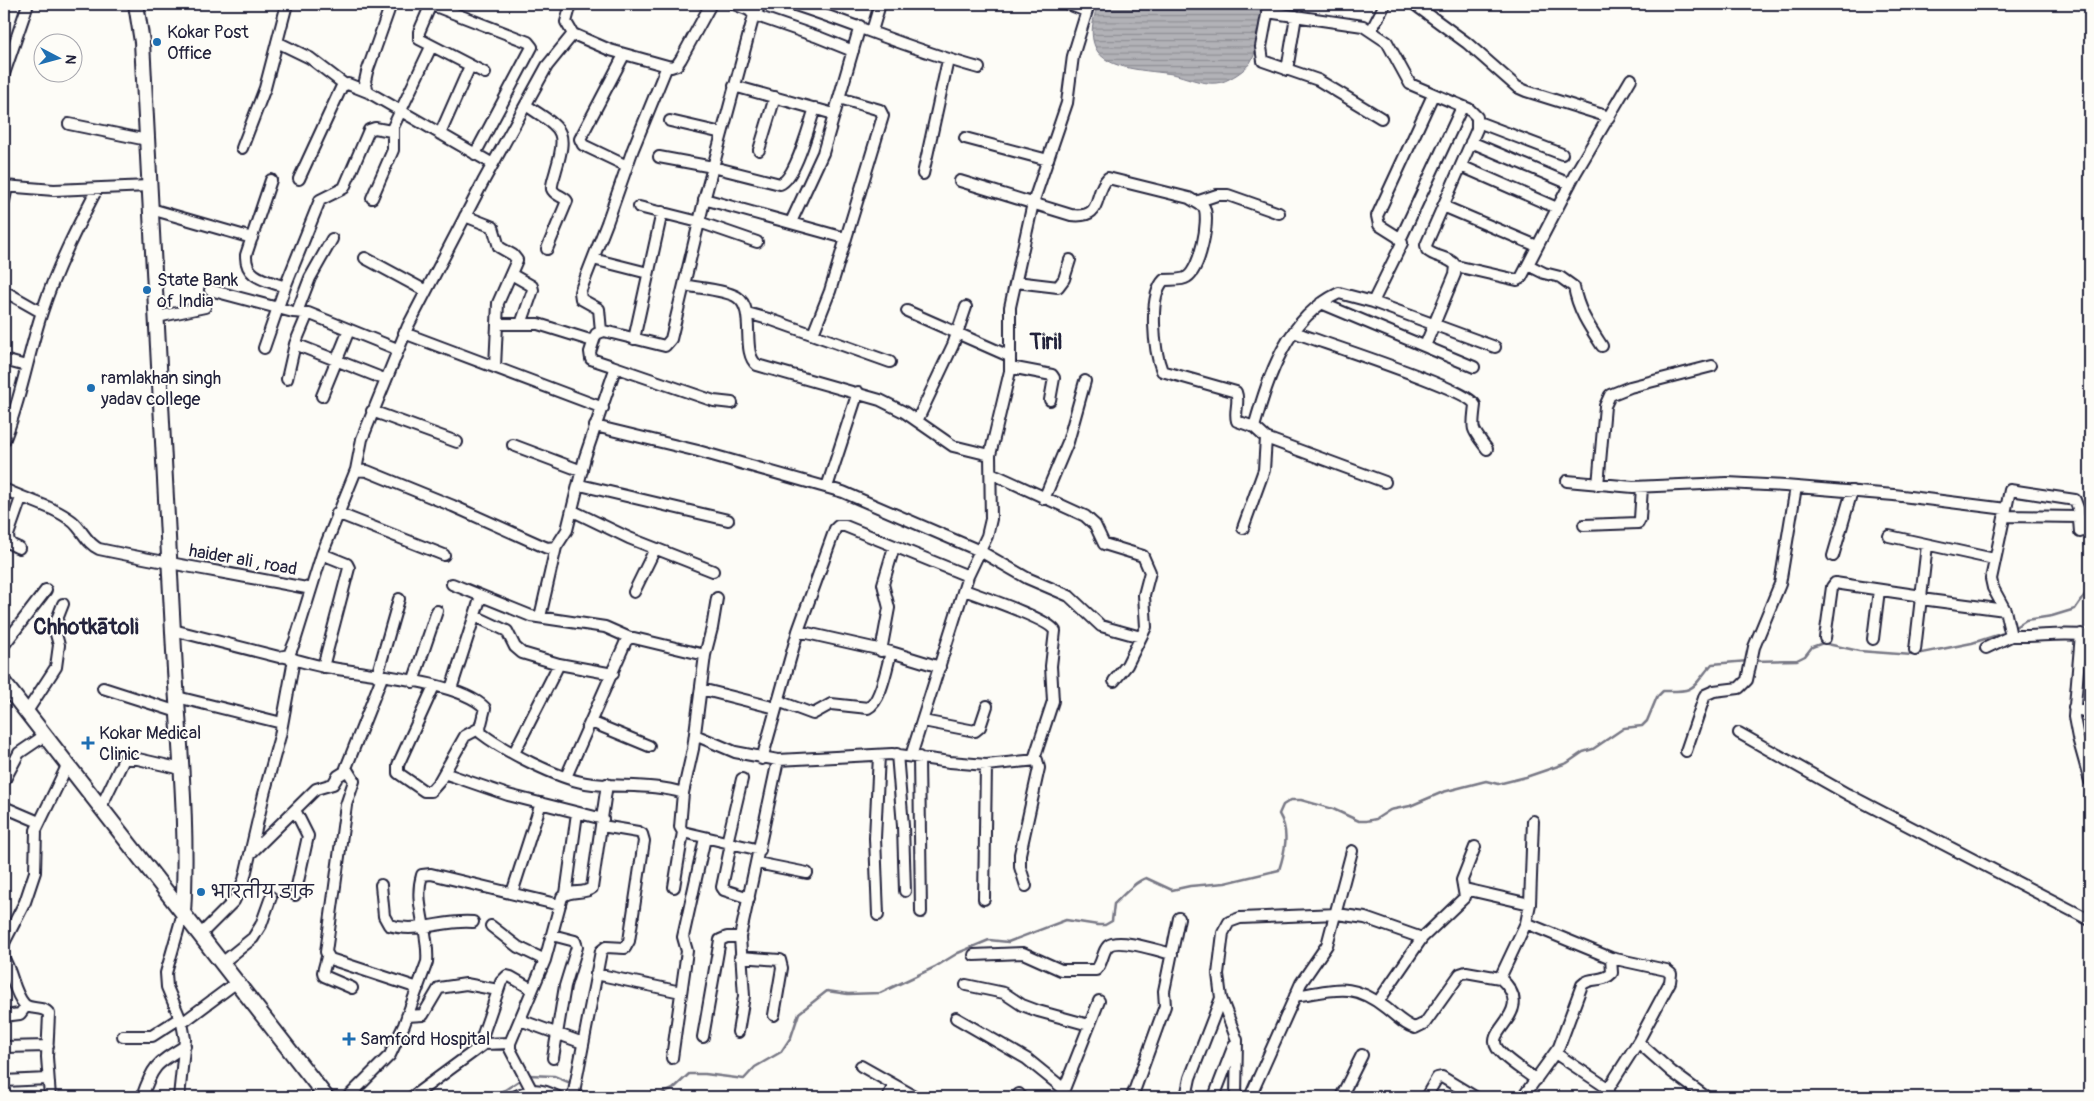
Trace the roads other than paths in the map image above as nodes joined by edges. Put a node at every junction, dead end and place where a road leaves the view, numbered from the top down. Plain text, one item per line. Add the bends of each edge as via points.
1 (28, 4) edge
2 (136, 4) edge
3 (287, 4) edge
4 (391, 4) edge
5 (431, 4) edge
6 (571, 4) edge
7 (711, 4) edge
8 (734, 4) edge
9 (761, 4) edge
10 (792, 4) edge
11 (880, 4) edge
12 (1068, 4) edge
13 (1385, 4) edge
14 (1414, 4) edge
15 (1087, 7) edge
16 (449, 8) edge
17 (1268, 8) edge
18 (754, 15) junction
19 (1296, 16) junction
20 (860, 26) junction
21 (872, 31) junction
22 (1371, 31) junction
23 (573, 34) junction
24 (278, 42) junction
25 (431, 46) junction
26 (853, 51) junction
27 (624, 55) junction
28 (948, 60) junction
29 (470, 66) junction
30 (667, 66) junction
31 (979, 68) dead end
32 (1287, 70) junction
33 (485, 73) dead end
34 (4, 74) edge
35 (1631, 80) dead end
36 (344, 84) junction
37 (734, 86) junction
38 (368, 92) junction
39 (1433, 95) junction
40 (775, 97) junction
41 (839, 98) junction
42 (526, 105) junction
43 (1462, 107) junction
44 (815, 108) junction
45 (399, 111) junction
46 (834, 114) junction
47 (1609, 117) junction
48 (1381, 118) dead end
49 (670, 121) dead end
50 (1478, 122) junction
51 (69, 124) dead end
52 (391, 132) junction
53 (722, 133) junction
54 (440, 134) junction
55 (965, 138) dead end
56 (147, 140) junction
57 (1471, 142) junction
58 (242, 148) dead end
59 (759, 150) dead end
60 (475, 154) junction
61 (1562, 154) dead end
62 (658, 158) dead end
63 (1048, 160) junction
64 (493, 164) junction
65 (627, 166) junction
66 (1461, 166) junction
67 (713, 167) junction
68 (923, 174) dead end
69 (300, 179) dead end
70 (271, 180) dead end
71 (960, 181) dead end
72 (1570, 184) junction
73 (149, 186) junction
74 (6, 187) edge
75 (97, 189) junction
76 (372, 198) dead end
77 (704, 199) junction
78 (4, 201) edge
79 (1196, 202) junction
80 (1033, 203) junction
81 (1443, 206) junction
82 (639, 207) dead end
83 (1557, 208) junction
84 (151, 209) junction
85 (662, 212) junction
86 (1279, 213) dead end
87 (465, 216) junction
88 (699, 222) junction
89 (792, 222) junction
90 (252, 238) junction
91 (844, 238) junction
92 (332, 239) dead end
93 (1400, 240) junction
94 (756, 242) dead end
95 (1538, 246) junction
96 (547, 249) dead end
97 (365, 258) dead end
98 (593, 259) junction
99 (1070, 260) dead end
100 (1528, 265) junction
101 (1456, 266) junction
102 (648, 273) junction
103 (511, 274) junction
104 (1016, 282) junction
105 (684, 285) junction
106 (285, 287) junction
107 (4, 290) edge
108 (210, 290) dead end
109 (426, 291) junction
110 (1373, 302) junction
111 (1321, 304) junction
112 (966, 307) dead end
113 (205, 308) dead end
114 (277, 308) junction
115 (907, 311) dead end
116 (42, 312) junction
117 (303, 313) junction
118 (746, 313) junction
119 (157, 317) junction
120 (497, 324) junction
121 (522, 324) junction
122 (1435, 324) junction
123 (349, 330) junction
124 (601, 331) junction
125 (958, 332) junction
126 (1294, 332) junction
127 (404, 333) junction
128 (812, 334) junction
129 (634, 339) junction
130 (593, 341) junction
131 (295, 344) junction
132 (1425, 346) junction
133 (1602, 346) dead end
134 (1495, 347) dead end
135 (264, 348) dead end
136 (398, 349) junction
137 (1009, 356) junction
138 (4, 360) edge
139 (336, 360) junction
140 (890, 362) dead end
141 (26, 366) junction
142 (612, 366) junction
143 (1474, 366) dead end
144 (1712, 366) dead end
145 (495, 367) junction
146 (1010, 367) junction
147 (287, 379) dead end
148 (384, 379) junction
149 (1085, 381) dead end
150 (858, 392) junction
151 (322, 396) dead end
152 (1050, 400) dead end
153 (732, 403) dead end
154 (603, 408) junction
155 (372, 411) junction
156 (917, 422) junction
157 (595, 426) junction
158 (1249, 426) junction
159 (1266, 438) junction
160 (4, 441) edge
161 (457, 442) dead end
162 (513, 444) dead end
163 (1488, 449) dead end
164 (990, 455) junction
165 (356, 470) junction
166 (582, 471) junction
167 (990, 474) junction
168 (1567, 481) dead end
169 (1385, 482) dead end
170 (580, 485) junction
171 (1598, 485) junction
172 (826, 487) junction
173 (1642, 487) junction
174 (1796, 487) junction
175 (4, 489) edge
176 (1852, 492) junction
177 (21, 498) junction
178 (1044, 499) junction
179 (573, 511) junction
180 (2005, 512) junction
181 (337, 513) junction
182 (2079, 517) junction
183 (728, 520) dead end
184 (1584, 525) dead end
185 (1243, 528) dead end
186 (2080, 532) dead end
187 (1889, 536) dead end
188 (1927, 545) junction
189 (556, 546) junction
190 (894, 547) junction
191 (19, 548) dead end
192 (655, 549) junction
193 (980, 551) junction
194 (322, 554) junction
195 (444, 555) dead end
196 (1833, 556) dead end
197 (1994, 559) junction
198 (170, 564) junction
199 (713, 571) dead end
200 (968, 576) junction
201 (452, 584) dead end
202 (311, 589) junction
203 (46, 590) dead end
204 (964, 590) junction
205 (1879, 590) junction
206 (634, 592) dead end
207 (481, 596) junction
208 (718, 598) dead end
209 (1921, 598) junction
210 (399, 599) dead end
211 (63, 604) dead end
212 (2005, 610) junction
213 (437, 611) dead end
214 (474, 616) junction
215 (540, 617) junction
216 (173, 630) junction
217 (798, 631) junction
218 (2010, 633) junction
219 (2086, 635) edge
220 (1141, 637) junction
221 (630, 638) junction
222 (1825, 638) dead end
223 (1873, 639) dead end
224 (4, 645) edge
225 (1986, 648) dead end
226 (1915, 650) dead end
227 (886, 651) junction
228 (704, 654) junction
229 (289, 658) junction
230 (559, 664) junction
231 (940, 666) junction
232 (323, 667) junction
233 (612, 674) junction
234 (379, 676) junction
235 (1114, 681) dead end
236 (413, 682) junction
237 (4, 683) edge
238 (434, 686) junction
239 (103, 688) dead end
240 (451, 689) junction
241 (701, 689) junction
242 (176, 697) junction
243 (777, 704) junction
244 (987, 706) dead end
245 (2074, 707) junction
246 (178, 712) junction
247 (26, 713) junction
248 (2090, 714) edge
249 (922, 721) junction
250 (591, 722) junction
251 (282, 723) junction
252 (480, 728) junction
253 (1739, 733) dead end
254 (695, 735) junction
255 (44, 736) junction
256 (649, 746) dead end
257 (1686, 751) dead end
258 (514, 752) junction
259 (897, 754) junction
260 (879, 755) junction
261 (915, 757) junction
262 (762, 759) junction
263 (1034, 759) junction
264 (778, 760) junction
265 (986, 765) junction
266 (66, 766) junction
267 (182, 769) junction
268 (346, 771) junction
269 (444, 773) junction
270 (566, 777) junction
271 (742, 778) dead end
272 (4, 781) edge
273 (2090, 781) edge
274 (607, 784) junction
275 (683, 793) junction
276 (541, 804) junction
277 (4, 807) edge
278 (100, 809) junction
279 (296, 810) junction
280 (577, 813) junction
281 (1533, 821) dead end
282 (39, 822) junction
283 (603, 822) junction
284 (683, 832) junction
285 (705, 838) junction
286 (729, 844) junction
287 (1474, 847) dead end
288 (760, 850) junction
289 (1352, 851) dead end
290 (250, 854) junction
291 (757, 863) junction
292 (807, 873) dead end
293 (381, 885) dead end
294 (1026, 886) dead end
295 (674, 887) dead end
296 (1465, 890) junction
297 (905, 891) dead end
298 (512, 893) junction
299 (566, 894) junction
300 (295, 895) dead end
301 (271, 897) dead end
302 (749, 898) junction
303 (984, 899) dead end
304 (1530, 904) junction
305 (560, 906) junction
306 (921, 912) dead end
307 (183, 913) junction
308 (1337, 914) junction
309 (878, 915) dead end
310 (1179, 918) dead end
311 (2090, 920) edge
312 (473, 922) dead end
313 (1526, 923) junction
314 (491, 926) dead end
315 (423, 929) junction
316 (200, 935) junction
317 (552, 935) junction
318 (740, 937) junction
319 (1422, 938) junction
320 (4, 943) edge
321 (1172, 954) junction
322 (974, 955) dead end
323 (327, 956) junction
324 (740, 957) junction
325 (1612, 958) junction
326 (4, 959) edge
327 (545, 960) junction
328 (222, 963) junction
329 (596, 974) junction
330 (1500, 978) junction
331 (236, 982) junction
332 (966, 985) dead end
333 (352, 988) dead end
334 (418, 988) junction
335 (532, 989) junction
336 (498, 990) junction
337 (681, 992) junction
338 (1294, 996) junction
339 (1221, 998) junction
340 (1099, 1001) dead end
341 (1378, 1002) junction
342 (26, 1006) junction
343 (774, 1015) dead end
344 (4, 1016) edge
345 (407, 1016) junction
346 (956, 1018) dead end
347 (520, 1020) junction
348 (181, 1021) junction
349 (1089, 1025) junction
350 (738, 1032) dead end
351 (557, 1033) junction
352 (123, 1036) dead end
353 (703, 1037) dead end
354 (1236, 1040) junction
355 (1638, 1042) junction
356 (510, 1043) junction
357 (583, 1043) junction
358 (484, 1044) junction
359 (48, 1046) junction
360 (185, 1046) junction
361 (4, 1047) edge
362 (1555, 1053) junction
363 (1362, 1056) dead end
364 (553, 1058) dead end
365 (672, 1058) dead end
366 (861, 1066) dead end
367 (48, 1079) junction
368 (1536, 1080) junction
369 (4, 1081) edge
370 (894, 1084) junction
371 (530, 1086) junction
372 (1062, 1093) edge
373 (1606, 1093) edge
374 (573, 1094) edge
375 (1528, 1096) edge
376 (50, 1097) edge
377 (142, 1097) edge
378 (179, 1097) edge
379 (326, 1097) edge
380 (349, 1097) edge
381 (412, 1097) edge
382 (514, 1097) edge
383 (558, 1097) edge
384 (888, 1097) edge
385 (916, 1097) edge
386 (1132, 1097) edge
387 (1186, 1097) edge
388 (1214, 1097) edge
389 (1236, 1097) edge
390 (1250, 1097) edge
391 (1341, 1097) edge
392 (1426, 1097) edge
393 (1475, 1097) edge
394 (1706, 1097) edge

1 - 34 street
2 - 56 main road via 142,42
3 - 24 street
4 - 38 street via 367,72
5 - 16 street
5 - 25 street via 419,32 419,39
6 - 23 street via 566,22
7 - 30 street via 677,65
8 - 18 street
9 - 18 street
10 - 20 street
11 - 21 street
12 - 15 street
13 - 22 street
14 - 47 street via 1467,42 1517,86
15 - 63 street via 1073,56 1067,103
16 - 60 street via 528,42 532,47
17 - 19 street
17 - 32 street via 1261,47 1263,61
18 - 26 street
18 - 37 street
19 - 22 street via 1356,24
19 - 32 street
20 - 21 street
20 - 26 street
21 - 28 street
22 - 39 street via 1387,42 1410,84
23 - 27 street
23 - 42 street via 547,66
24 - 36 street via 310,58
24 - 58 street
25 - 29 street
25 - 45 street
26 - 41 street
27 - 30 street
27 - 65 street via 580,139 584,145
28 - 31 street
28 - 68 street
29 - 33 street
29 - 54 street
30 - 65 street
32 - 48 street via 1318,80
35 - 47 street
36 - 38 street
36 - 69 street
37 - 40 street
37 - 53 street
38 - 45 street
39 - 43 street
39 - 93 street via 1376,216 1379,225
40 - 44 street
40 - 59 street
41 - 46 street
41 - 91 street via 880,110 883,116
42 - 64 street
42 - 96 street via 557,127 563,137 552,186 554,193 566,201
43 - 50 street via 1474,113
43 - 93 street
44 - 46 street
44 - 67 street via 786,182 776,184
45 - 52 street
45 - 54 street
46 - 89 street via 823,153
47 - 72 street
49 - 53 street
50 - 57 street
50 - 61 street
51 - 56 street
52 - 76 street via 393,150
52 - 106 street via 375,128 369,130 344,188 320,200
53 - 67 street
54 - 60 street
55 - 63 street
56 - 73 main road
57 - 66 street
57 - 72 street
60 - 64 street
62 - 67 street
63 - 80 street
64 - 87 street
65 - 98 street
66 - 81 street
66 - 83 street
67 - 77 street
70 - 90 street
71 - 80 street
72 - 83 street
73 - 75 street
73 - 84 main road
74 - 75 street
74 - 78 street
75 - 116 street via 74,233
77 - 88 street
77 - 89 street
79 - 80 street via 1108,178 1093,211 1087,215 1072,216
79 - 86 street via 1228,195
79 - 158 street via 1204,207 1208,219 1196,265 1184,279 1164,280 1156,296 1154,326 1159,365 1167,374 1236,392 1237,421
80 - 104 street
81 - 95 street
81 - 101 street via 1428,238 1427,250
82 - 85 street
83 - 95 street
84 - 90 street
84 - 119 main road
85 - 88 street
85 - 102 street
87 - 103 street via 496,230 500,247 516,257
87 - 109 street
88 - 94 street
88 - 105 street
89 - 91 street
90 - 106 street via 246,255 247,268 253,274
91 - 128 street via 830,292
92 - 117 street via 310,278
93 - 110 street via 1402,246
95 - 100 street
97 - 109 street
98 - 102 street
98 - 124 street via 579,297 599,309
99 - 104 street via 1058,287
100 - 101 street via 1516,280
100 - 133 street via 1560,277 1574,287 1582,315
101 - 122 street
102 - 129 street
103 - 120 street via 498,303
103 - 121 street via 532,286 533,290
104 - 137 street via 1010,307
105 - 118 street via 736,296
105 - 129 street via 669,344 665,346
106 - 114 street
107 - 116 street
108 - 114 street
109 - 127 street
110 - 111 street via 1344,293
110 - 122 street
111 - 126 street
111 - 132 street
112 - 125 street
113 - 119 street
114 - 117 street
114 - 135 street
115 - 125 street
116 - 141 street
117 - 123 street
117 - 131 street
118 - 128 street
118 - 150 street via 752,361 757,365
119 - 198 main road
120 - 121 street
120 - 145 street
121 - 130 street via 538,324
122 - 132 street
122 - 134 street
123 - 136 street
123 - 139 street
124 - 129 street
124 - 130 street
125 - 137 street
125 - 156 street
126 - 158 street via 1276,360
126 - 163 street via 1425,378 1469,398 1475,405 1473,431
127 - 136 street
127 - 145 street
128 - 140 street
130 - 142 street via 591,359
131 - 139 street
131 - 147 street
132 - 143 street
136 - 148 street
137 - 146 street
138 - 141 street
139 - 148 street
139 - 151 street
141 - 160 street
142 - 153 street via 714,401
142 - 154 street via 613,376
144 - 171 street via 1610,395 1605,406
145 - 154 street
146 - 152 street via 1052,375
146 - 164 street
148 - 155 street
149 - 178 street via 1068,442
150 - 156 street via 880,400
150 - 172 street
154 - 157 street
155 - 161 street
155 - 165 street
156 - 164 street via 953,446
157 - 166 street
157 - 172 street
158 - 159 street
159 - 169 street
159 - 185 street via 1264,470
162 - 166 street
164 - 167 street
165 - 181 street
165 - 189 street via 367,471 453,506 547,548
166 - 170 street
167 - 178 street
167 - 193 street via 991,520
168 - 171 street
170 - 179 street
170 - 183 street
171 - 173 street
172 - 193 street
173 - 174 street via 1727,483
173 - 184 street via 1638,523
174 - 176 street
174 - 257 street via 1780,584 1750,663 1747,680 1743,686 1705,695
175 - 177 street, haider ali , road
176 - 180 street
176 - 196 street
177 - 191 street via 8,535 8,541
177 - 198 street, haider ali , road via 71,520 90,544 99,549
178 - 220 street via 1090,520 1104,544 1138,553 1147,560 1150,576 1144,595 1146,627
179 - 189 street via 567,530
179 - 192 street
180 - 182 street
180 - 182 street via 2012,490 2072,499 2077,503
180 - 197 street
181 - 194 street
181 - 195 street
182 - 186 street
187 - 188 street
188 - 197 street
188 - 209 street
189 - 215 street
190 - 200 street
190 - 217 street via 838,526
190 - 227 street via 883,584 889,608
192 - 199 street
192 - 206 street
193 - 200 street
193 - 220 street via 1027,578 1068,596 1101,626
194 - 202 street
194 - 232 street via 350,568
197 - 212 street via 1992,583
198 - 202 street, haider ali , road
198 - 216 main road
200 - 204 street
201 - 207 street
202 - 229 street
203 - 224 street
204 - 231 street
204 - 263 street via 1015,609 1049,625 1055,632 1051,666 1053,701
205 - 209 street
205 - 222 street via 1839,582 1834,584
205 - 223 street
207 - 214 street
207 - 215 street
208 - 228 street
209 - 212 street
209 - 226 street
210 - 234 street
211 - 247 street via 54,627 59,645 58,661
212 - 218 street
213 - 236 street
214 - 230 street via 507,631 522,653
214 - 240 street
215 - 221 street via 605,627
216 - 229 street
216 - 242 main road
217 - 227 street
217 - 243 street
218 - 219 street via 2031,637 2065,633
218 - 225 street
219 - 245 street
220 - 235 street via 1127,665
221 - 228 street
221 - 233 street
227 - 231 street
227 - 243 street via 878,697 872,706 831,704 813,714
228 - 241 street
229 - 232 street
229 - 251 street
230 - 233 street
230 - 258 street
231 - 249 street
232 - 234 street
233 - 250 street
234 - 236 street
234 - 268 street
236 - 238 street
237 - 247 main road
238 - 240 street
238 - 269 street via 397,770 402,777 428,792 435,788
239 - 246 street
240 - 252 street via 478,700 485,708
241 - 243 street
241 - 254 street
242 - 246 main road
242 - 251 street
243 - 262 street
244 - 249 street via 980,727 975,731
245 - 248 street
245 - 273 street via 2078,738
246 - 267 main road
247 - 255 main road
249 - 261 street
250 - 256 street
250 - 270 street
251 - 290 street
252 - 258 street via 487,738
252 - 269 street via 465,736
253 - 311 street via 1847,794
254 - 262 street via 735,752
254 - 275 street
255 - 266 main road
255 - 272 street via 19,753
258 - 270 street
259 - 260 street
259 - 261 street
259 - 297 street
260 - 264 street
260 - 309 street via 875,838
261 - 265 street
261 - 306 street
262 - 264 street
263 - 265 street
263 - 294 street via 1039,768 1020,862
264 - 288 street
265 - 303 street
266 - 278 main road
266 - 282 street
267 - 278 street via 124,759
267 - 307 main road
268 - 279 street via 333,784 316,789
268 - 323 street via 354,784 346,805
269 - 276 street
270 - 274 street via 586,783
271 - 286 street
274 - 275 street
274 - 283 street
275 - 284 street via 680,827
276 - 280 street
276 - 298 street
277 - 282 street
278 - 307 main road
279 - 290 street
279 - 300 street via 308,836
280 - 283 street
280 - 299 street
281 - 304 street
282 - 320 street via 35,838 35,872 25,902
283 - 299 street via 592,888
283 - 329 street via 638,832 644,841 628,944 622,949 603,948
284 - 285 street
284 - 295 street
285 - 286 street
285 - 337 street via 683,937 687,951
286 - 288 street
286 - 302 street via 722,887
287 - 296 street via 1462,880
288 - 291 street
289 - 308 street
290 - 316 street via 244,880 234,901
291 - 292 street
291 - 302 street
293 - 315 street via 386,922 393,926
296 - 304 street
296 - 319 street via 1460,904
298 - 305 street
298 - 315 street via 425,874 420,880
299 - 305 street
301 - 328 street via 253,938
302 - 318 street
304 - 313 street
305 - 317 street
307 - 316 main road
307 - 348 street via 166,973 167,987
308 - 319 street via 1365,918
308 - 338 street via 1327,945
308 - 339 street via 1240,918 1230,922 1223,933 1220,951
310 - 321 street
312 - 315 street via 453,921
313 - 325 street
313 - 330 street
314 - 327 street via 518,947
315 - 334 street via 428,951
316 - 328 main road
317 - 327 street
317 - 351 street via 576,944
318 - 324 street
318 - 353 street via 727,936 720,940
319 - 341 street
321 - 322 street via 1122,942 1113,943 1106,947 1100,966 1090,971 1061,970 1023,953
321 - 386 street via 1163,1012
323 - 333 street via 324,976
323 - 334 street
324 - 343 street via 780,960 782,968
324 - 350 street via 744,996
325 - 355 street via 1666,970 1671,974 1670,982
325 - 362 street via 1609,976 1582,985
326 - 342 street
327 - 335 street
328 - 331 main road
329 - 337 street
329 - 357 street
330 - 341 street via 1460,974 1425,1023 1414,1028
330 - 368 street via 1513,991 1514,1002 1495,1042 1502,1053
331 - 348 street
331 - 379 main road
332 - 349 street via 1004,993 1038,1011
334 - 345 street
335 - 336 street via 507,976
335 - 347 street
336 - 345 street via 466,984 439,988 423,1015
336 - 358 street via 482,1033
337 - 365 street
338 - 341 street via 1349,989 1360,991
338 - 390 street
339 - 354 street
339 - 387 street via 1190,1078
340 - 349 street
342 - 344 street via 20,1014
342 - 359 street via 47,1011
345 - 380 street via 390,1055
346 - 372 street via 1027,1059
347 - 351 street
347 - 356 street
348 - 352 street via 152,1036
348 - 360 street
349 - 372 street
351 - 357 street
351 - 364 street
354 - 388 street
354 - 389 street
355 - 373 street
355 - 394 street
356 - 358 street
356 - 371 street via 510,1049
357 - 374 street
358 - 381 street
359 - 361 street
359 - 367 street
360 - 377 street via 153,1069
360 - 378 street
362 - 368 street
362 - 373 street
363 - 391 street
366 - 370 street
367 - 369 street
367 - 376 street
368 - 375 street
370 - 384 street
370 - 385 street
371 - 382 street
371 - 383 street
392 - 393 street via 1437,1078

